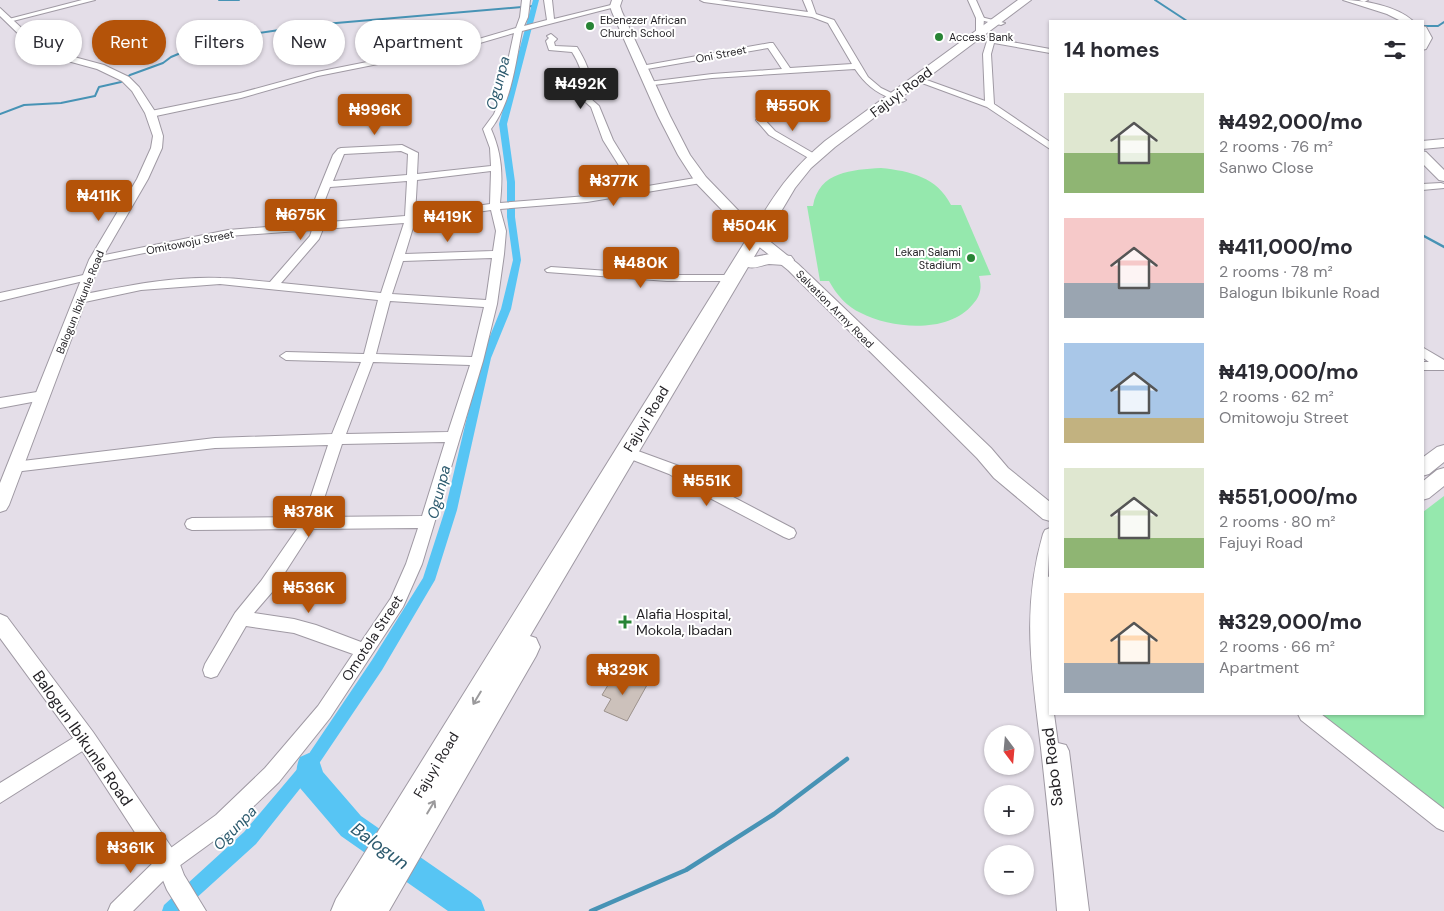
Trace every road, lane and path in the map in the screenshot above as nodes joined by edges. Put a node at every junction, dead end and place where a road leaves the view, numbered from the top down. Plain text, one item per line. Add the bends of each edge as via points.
1 (91, 0) edge
2 (548, 0) edge
3 (704, 0) edge
4 (807, 0) edge
5 (972, 0) edge
6 (1025, 0) edge
7 (1032, 0) edge
8 (1348, 0) edge
9 (1363, 0) edge
10 (616, 3) edge
11 (526, 5) edge
12 (813, 15) junction
13 (4, 18) edge
14 (1406, 20) edge
15 (1410, 20) edge
16 (551, 22) junction
17 (998, 22) junction
18 (521, 28) junction
19 (983, 32) junction
20 (551, 36) dead end
21 (1049, 51) edge
22 (858, 66) junction
23 (641, 68) junction
24 (788, 71) junction
25 (922, 81) junction
26 (648, 84) junction
27 (898, 99) junction
28 (990, 105) junction
29 (151, 114) junction
30 (760, 120) dead end
31 (1444, 143) edge
32 (1049, 145) edge
33 (1424, 150) edge
34 (1444, 151) edge
35 (815, 158) junction
36 (497, 168) junction
37 (1424, 171) edge
38 (412, 177) junction
39 (701, 180) junction
40 (325, 184) junction
41 (1443, 184) edge
42 (1424, 187) edge
43 (640, 190) junction
44 (500, 206) junction
45 (410, 219) junction
46 (740, 219) joint
47 (313, 227) junction
48 (761, 241) junction
49 (499, 254) junction
50 (398, 258) junction
51 (95, 260) junction
52 (785, 260) joint
53 (550, 270) dead end
54 (88, 277) junction
55 (732, 278) junction
56 (274, 285) junction
57 (0, 297) edge
58 (385, 297) junction
59 (80, 299) junction
60 (491, 304) junction
61 (1424, 352) edge
62 (286, 356) dead end
63 (369, 357) junction
64 (476, 361) junction
65 (1424, 366) edge
66 (1444, 366) edge
67 (43, 396) junction
68 (0, 403) edge
69 (453, 437) junction
70 (337, 439) junction
71 (1444, 452) edge
72 (984, 453) junction
73 (638, 456) junction
74 (14, 467) junction
75 (1424, 468) edge
76 (1444, 475) edge
77 (1424, 491) edge
78 (2, 497) edge
79 (1049, 500) edge
80 (1049, 512) edge
81 (426, 522) junction
82 (309, 523) junction
83 (192, 524) dead end
84 (789, 533) dead end
85 (1049, 537) edge
86 (1049, 593) edge
87 (241, 618) junction
88 (0, 623) edge
89 (365, 651) junction
90 (1049, 657) edge
91 (211, 670) dead end
92 (1055, 715) edge
93 (1308, 715) edge
94 (86, 739) junction
95 (0, 794) edge
96 (1444, 821) edge
97 (392, 856) junction
98 (172, 872) junction
99 (194, 910) edge
100 (118, 911) edge
101 (348, 911) edge
102 (370, 911) edge
103 (1067, 911) edge
104 (1079, 911) edge

1 - 13 street
2 - 16 street
3 - 12 street
4 - 12 street
5 - 19 street
6 - 17 highway, Fajuyi Road
7 - 17 highway, Fajuyi Road
8 - 14 main road
9 - 15 main road
10 - 16 street
10 - 23 main road
11 - 18 street, Omotola Street
12 - 22 street via 831,22
13 - 29 street, Balogun Ibikunle Road via 45,52 125,78
16 - 18 street
17 - 19 highway, Fajuyi Road
18 - 29 street via 473,44 318,74
18 - 36 street, Omotola Street via 503,102 487,129 495,148
19 - 21 street
19 - 25 highway, Fajuyi Road
19 - 28 street
20 - 43 street via 552,48 574,49 578,54 590,89 586,99 595,106 608,140
22 - 24 street
22 - 27 street via 870,84
23 - 24 street, Oni Street via 770,45
23 - 26 main road
24 - 26 street
25 - 27 highway, Fajuyi Road
25 - 28 street
26 - 39 main road via 684,155
27 - 35 highway, Fajuyi Road via 830,144
27 - 48 highway, Fajuyi Road via 804,179
28 - 32 street
29 - 51 street, Balogun Ibikunle Road via 158,137 154,158
30 - 35 street via 772,133
31 - 33 main road
33 - 34 main road
33 - 41 main road
35 - 48 highway, Fajuyi Road via 788,186
36 - 38 street
36 - 44 street, Omotola Street
37 - 41 main road
38 - 40 street
38 - 40 street via 413,153 408,149 348,150 338,155
38 - 45 street
39 - 43 street, Omitowoju Street
39 - 46 main road
40 - 47 street
41 - 42 street
43 - 44 street, Omitowoju Street
44 - 45 street, Omitowoju Street
44 - 49 street, Omotola Street
45 - 47 street, Omitowoju Street
45 - 50 street
46 - 48 highway
47 - 51 street, Omitowoju Street via 209,236
47 - 56 street via 315,237
48 - 52 highway via 770,259
48 - 55 highway, Fajuyi Road
48 - 73 highway, Fajuyi Road
49 - 50 street
49 - 60 street, Omotola Street
50 - 58 street
51 - 54 street, Balogun Ibikunle Road
52 - 72 main road, Salvation Army Road
53 - 55 street via 667,278
54 - 57 street
54 - 59 street, Balogun Ibikunle Road
55 -> 97 highway, Fajuyi Road
56 - 58 street
56 - 59 street via 188,282
58 - 60 street
58 - 63 street
59 - 67 street, Balogun Ibikunle Road
60 - 64 street, Omotola Street
61 - 66 street
62 - 63 street
63 - 64 street
63 - 70 street
64 - 69 street, Omotola Street
65 - 66 street
67 - 68 street
67 - 74 street, Balogun Ibikunle Road
69 - 70 street
69 - 81 street, Omotola Street
70 - 74 street via 215,443
70 - 82 street
71 - 75 main road
72 - 79 main road, Salvation Army Road
72 - 80 main road, Salvation Army Road via 1001,473
73 - 84 street via 674,470
97 -> 73 highway, Fajuyi Road
74 - 78 street, Balogun Ibikunle Road
76 - 77 main road
81 - 82 street
81 - 89 street, Omotola Street via 414,564 397,602
82 - 83 street
82 - 87 street via 267,586
85 - 103 street, Sabo Road via 1044,553 1036,623
86 - 90 street
87 - 89 street via 308,630
87 - 91 street
88 - 94 street, Balogun Ibikunle Road
89 - 98 street, Omotola Street via 324,712 272,775
92 - 104 street, Sabo Road
93 - 96 street
94 - 95 street
94 - 98 street, Balogun Ibikunle Road
97 - 101 highway, Fajuyi Road
97 - 102 highway, Fajuyi Road
98 - 99 street, Balogun Ibikunle Road
98 - 100 street, Omotola Street

